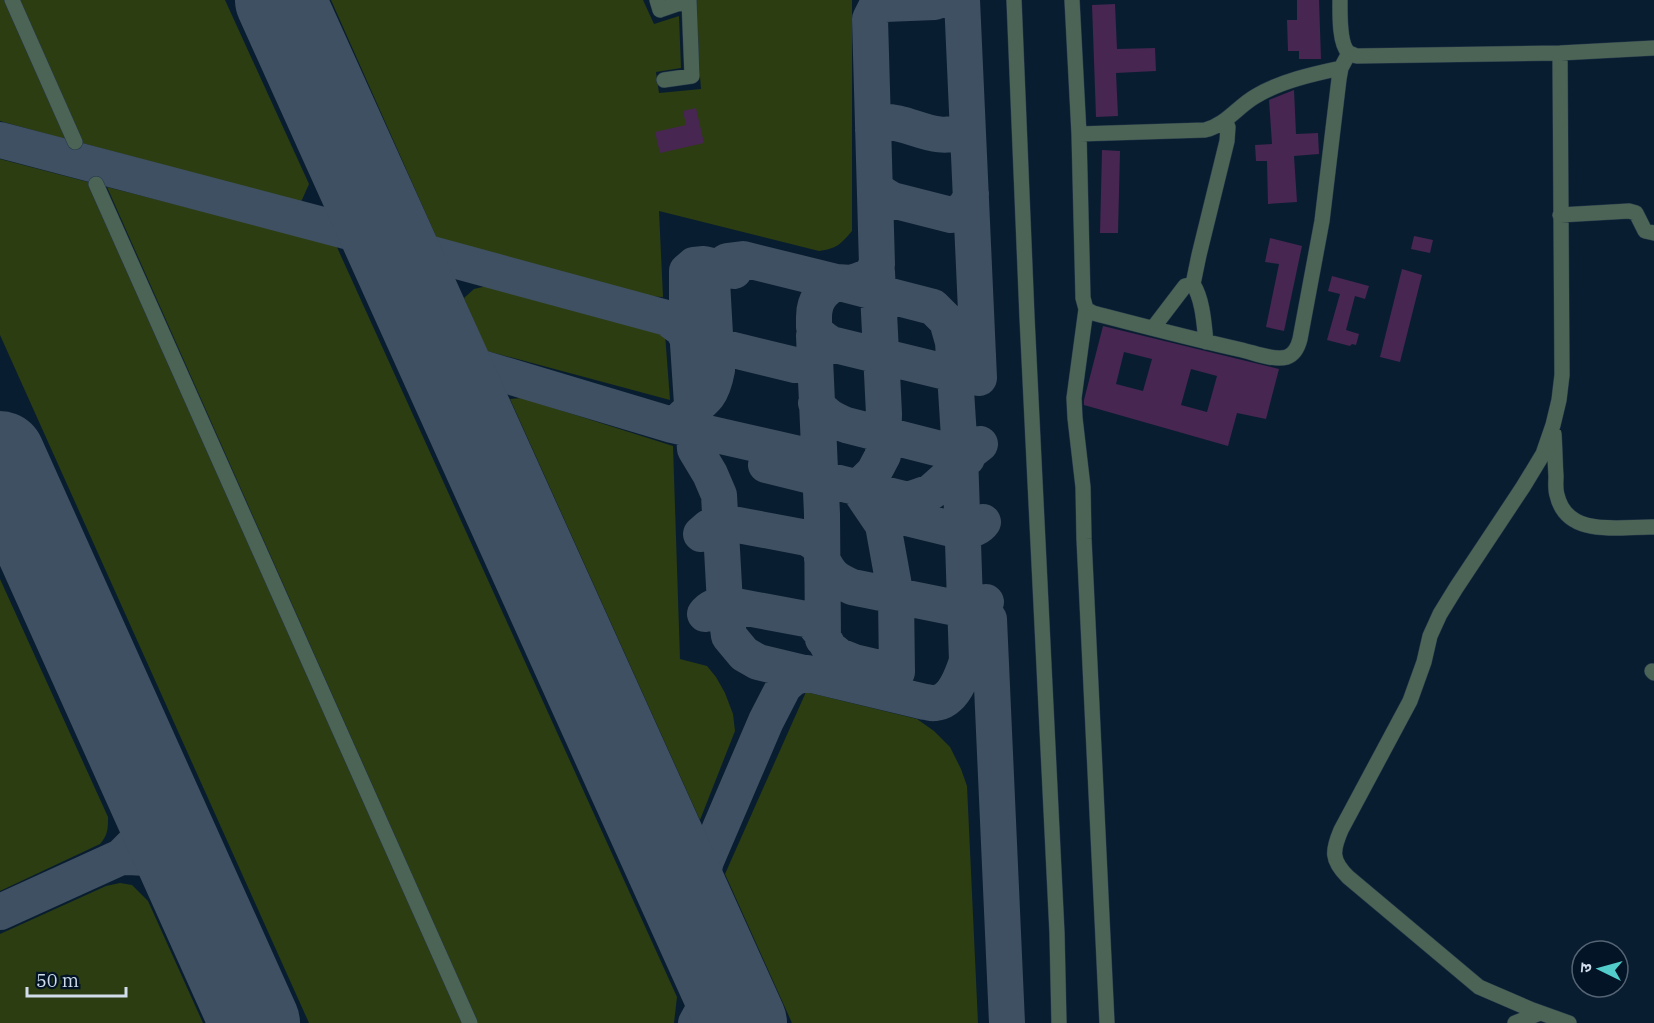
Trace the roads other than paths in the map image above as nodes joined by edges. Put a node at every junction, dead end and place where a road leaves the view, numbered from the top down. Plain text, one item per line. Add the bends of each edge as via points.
1 (12, 0) edge
2 (657, 0) edge
3 (689, 0) edge
4 (1014, 0) edge
5 (1072, 0) edge
6 (1340, 0) edge
7 (1654, 48) edge
8 (1349, 53) junction
9 (1560, 53) junction
10 (1341, 68) junction
11 (664, 80) dead end
12 (1225, 121) junction
13 (1079, 134) junction
14 (75, 142) dead end
15 (96, 184) dead end
16 (1560, 215) junction
17 (1654, 233) edge
18 (1193, 284) junction
19 (1086, 309) junction
20 (1153, 328) junction
21 (1206, 342) junction
22 (1554, 426) junction
23 (1654, 527) edge
24 (1540, 1013) junction
25 (470, 1023) edge
26 (1059, 1023) edge
27 (1107, 1023) edge
28 (1515, 1023) edge
29 (1569, 1023) edge

1 - 14 lane
2 - 3 lane via 660,10
3 - 11 lane via 692,76
4 - 26 lane
5 - 13 lane
6 - 8 lane via 1341,29
7 - 9 lane
8 - 9 lane via 1366,57
8 - 10 lane
9 - 16 lane
10 - 12 lane via 1267,89
10 - 21 lane via 1322,221 1297,349 1285,358
12 - 13 lane via 1205,130
12 - 18 lane via 1227,141
13 - 19 lane
15 - 25 lane
16 - 17 lane via 1629,211 1636,213 1645,231
16 - 22 lane via 1562,375
18 - 20 lane via 1185,286
18 - 21 lane via 1202,310
19 - 20 lane
19 - 27 lane via 1074,399 1083,487
20 - 21 lane
22 - 23 lane via 1557,495 1571,519 1585,526
22 - 24 lane via 1533,471 1440,614 1410,701 1341,831 1334,854 1348,877 1479,987
24 - 28 lane
24 - 29 lane

